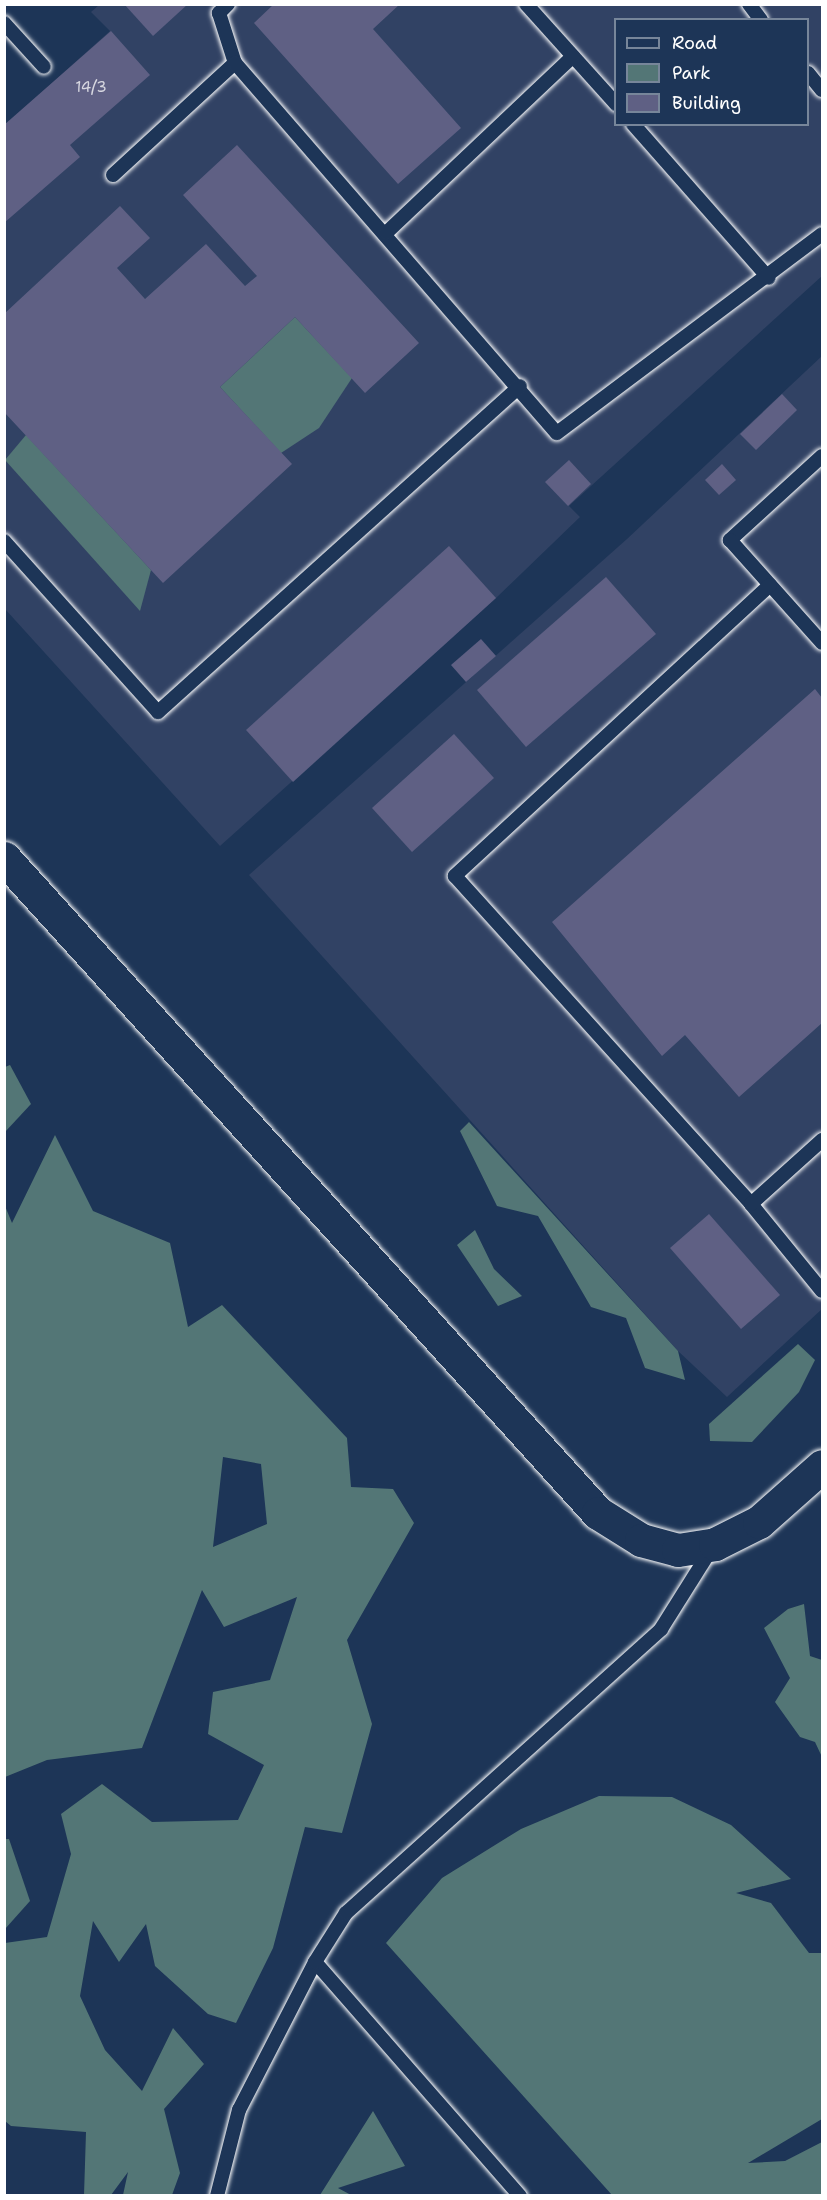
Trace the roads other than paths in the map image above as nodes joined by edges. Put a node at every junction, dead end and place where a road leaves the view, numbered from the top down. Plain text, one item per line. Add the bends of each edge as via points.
1 (228, 4) edge
2 (526, 4) edge
3 (748, 4) edge
4 (759, 18) edge
5 (4, 23) edge
6 (573, 56) junction
7 (235, 63) junction
8 (44, 68) dead end
9 (809, 75) edge
10 (822, 90) edge
11 (614, 103) edge
12 (635, 126) edge
13 (113, 175) dead end
14 (386, 233) junction
15 (822, 234) edge
16 (770, 278) junction
17 (520, 386) junction
18 (822, 456) edge
19 (4, 541) edge
20 (770, 585) junction
21 (822, 643) edge
22 (4, 858) edge
23 (822, 1140) edge
24 (751, 1204) junction
25 (822, 1291) edge
26 (822, 1466) edge
27 (715, 1544) junction
28 (315, 1962) junction
29 (217, 2196) edge
30 (520, 2196) edge

1 - 7 lane via 219,13
2 - 6 lane
3 - 4 lane
5 - 8 lane
6 - 11 lane
6 - 14 lane
7 - 13 lane
7 - 14 lane
9 - 10 lane
12 - 16 lane
14 - 17 lane
15 - 16 lane
16 - 17 lane via 557,433
17 - 19 lane via 159,712
18 - 20 lane via 730,540
20 - 21 lane
20 - 24 lane via 455,876
22 - 27 street via 598,1513 641,1540 678,1550
23 - 24 lane
24 - 25 lane
26 - 27 street via 759,1522
27 - 28 lane via 661,1629 346,1913
28 - 29 lane via 239,2110
28 - 30 lane

